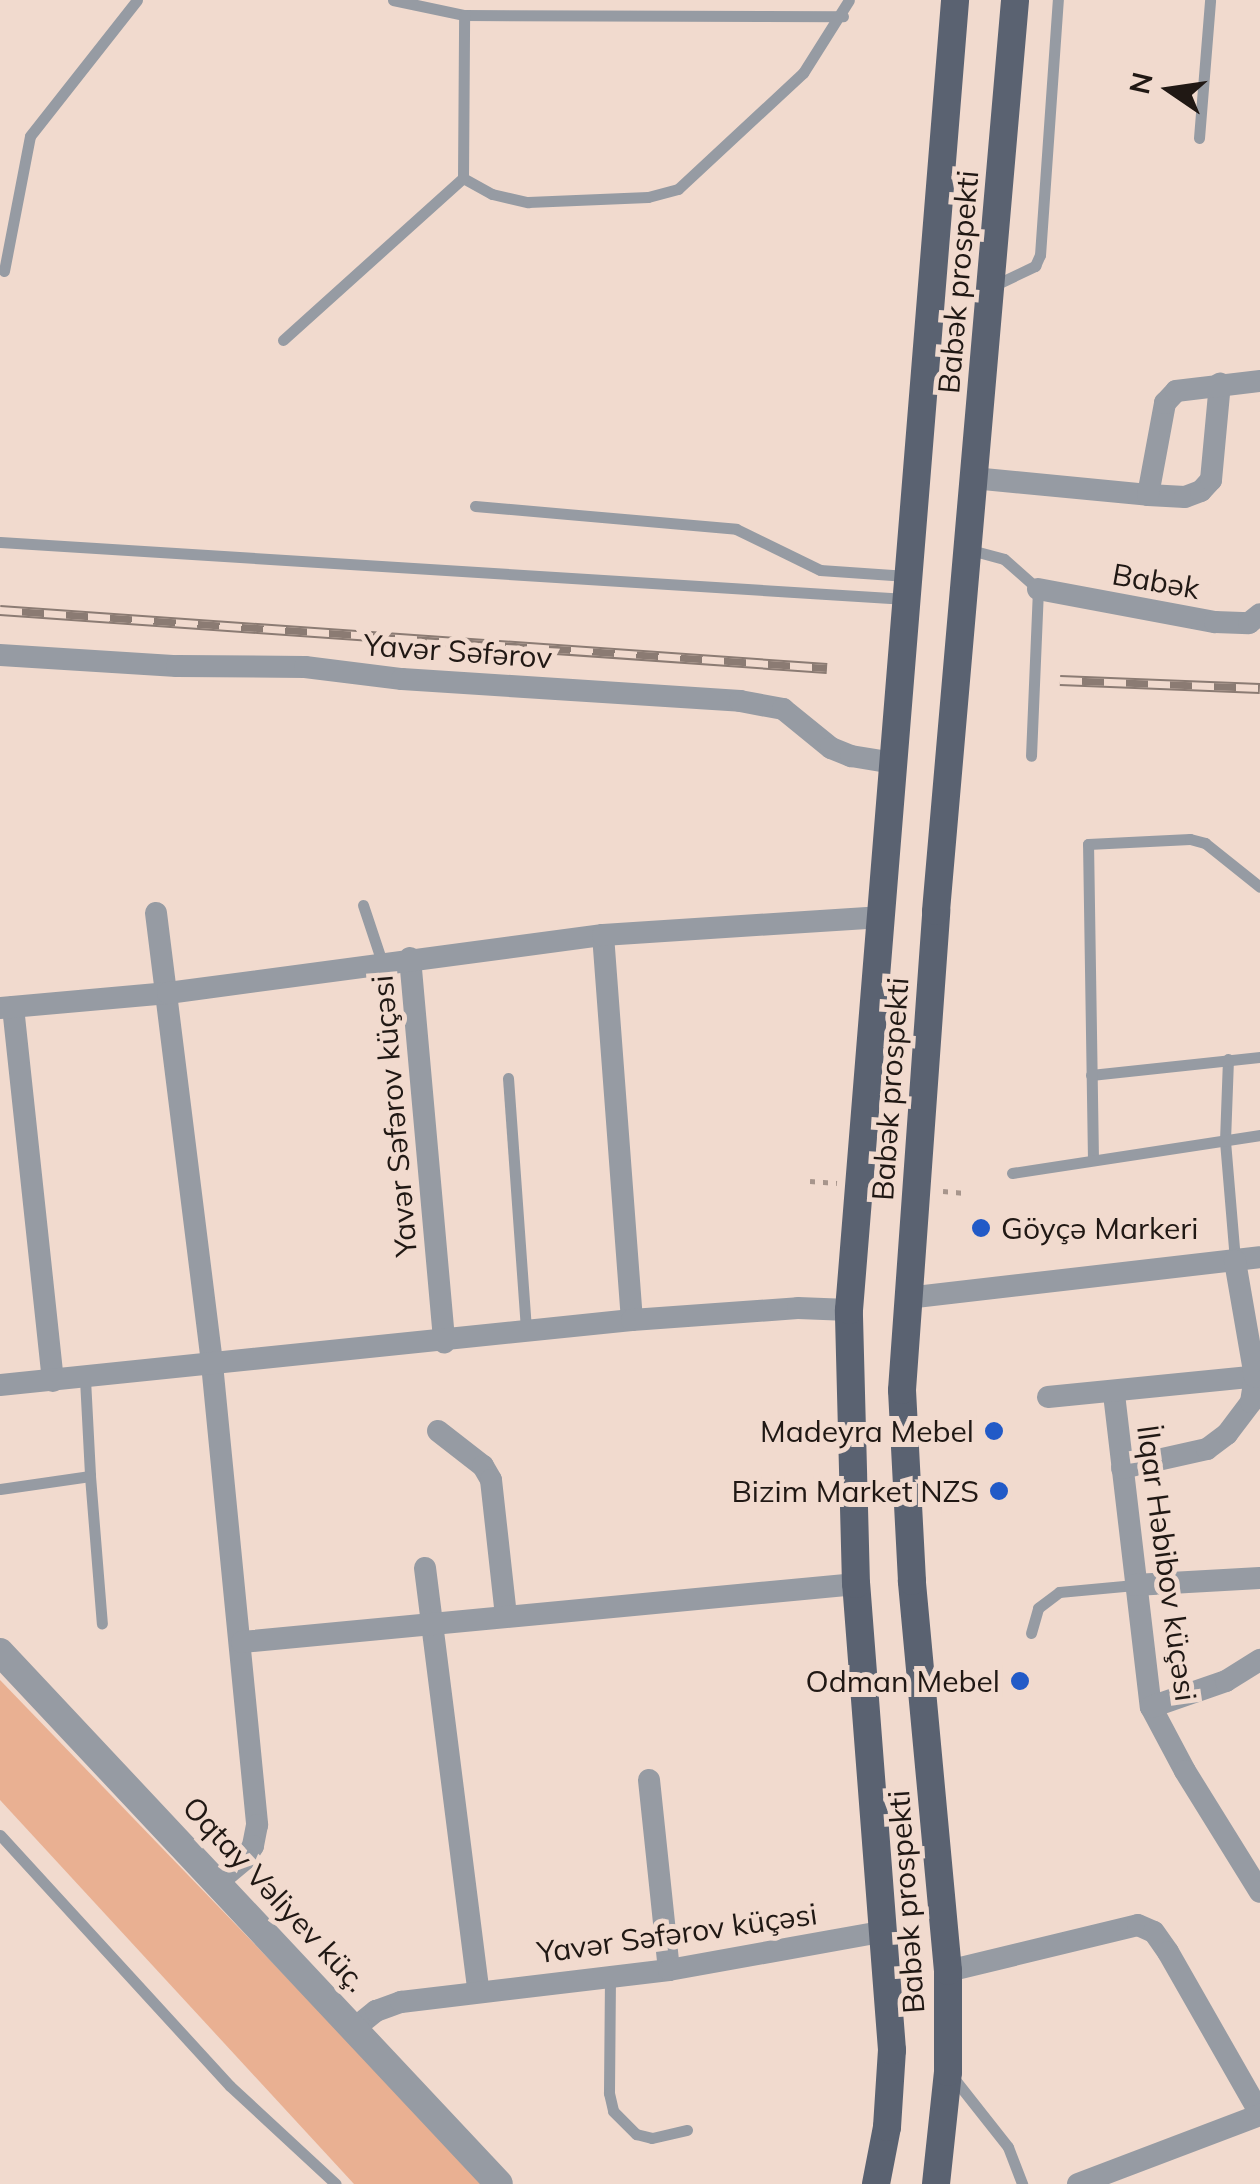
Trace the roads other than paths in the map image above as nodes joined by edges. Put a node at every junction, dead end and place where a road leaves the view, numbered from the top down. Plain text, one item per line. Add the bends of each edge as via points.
1 (137, 0) edge
2 (393, 0) edge
3 (849, 0) edge
4 (955, 0) edge
5 (1016, 0) edge
6 (1058, 0) edge
7 (1210, 0) edge
8 (464, 14) junction
9 (843, 16) junction
10 (1199, 138) dead end
11 (463, 178) junction
12 (4, 271) dead end
13 (990, 288) junction
14 (283, 340) dead end
15 (1260, 381) edge
16 (1220, 383) junction
17 (973, 478) junction
18 (1148, 495) junction
19 (475, 506) dead end
20 (0, 542) edge
21 (966, 548) junction
22 (906, 588) junction
23 (1038, 589) junction
24 (1260, 614) edge
25 (0, 655) edge
26 (1031, 756) dead end
27 (894, 763) junction
28 (1260, 887) edge
29 (363, 905) dead end
30 (156, 913) dead end
31 (882, 917) junction
32 (603, 935) junction
33 (410, 958) junction
34 (382, 962) junction
35 (168, 993) junction
36 (7, 1008) edge
37 (1260, 1057) edge
38 (1228, 1059) junction
39 (1091, 1075) junction
40 (508, 1078) dead end
41 (1260, 1135) edge
42 (1225, 1141) junction
43 (1093, 1160) junction
44 (1012, 1173) dead end
45 (1260, 1257) edge
46 (1235, 1261) junction
47 (907, 1298) junction
48 (849, 1310) junction
49 (632, 1320) junction
50 (526, 1332) junction
51 (444, 1342) junction
52 (212, 1364) junction
53 (1258, 1376) edge
54 (84, 1379) junction
55 (53, 1381) junction
56 (0, 1385) edge
57 (1114, 1394) junction
58 (1048, 1397) dead end
59 (438, 1431) dead end
60 (1122, 1468) junction
61 (90, 1476) junction
62 (0, 1489) edge
63 (425, 1568) dead end
64 (1260, 1578) edge
65 (856, 1584) junction
66 (1135, 1585) junction
67 (506, 1615) junction
68 (102, 1624) dead end
69 (432, 1625) junction
70 (1030, 1633) dead end
71 (242, 1642) junction
72 (0, 1652) edge
73 (1260, 1660) edge
74 (1151, 1707) junction
75 (649, 1780) dead end
76 (0, 1835) edge
77 (219, 1881) junction
78 (1260, 1892) edge
79 (884, 1930) junction
80 (668, 1970) junction
81 (948, 1971) junction
82 (610, 1977) junction
83 (478, 1990) junction
84 (356, 2027) junction
85 (948, 2072) junction
86 (1260, 2114) edge
87 (686, 2130) dead end
88 (336, 2184) edge
89 (498, 2184) edge
90 (876, 2184) edge
91 (936, 2184) edge
92 (1022, 2184) edge
93 (1078, 2184) edge

1 - 12 lane via 30,136
2 - 8 lane
3 - 9 lane
4 - 22 main road, Babək prospekti
5 - 13 main road, Babək prospekti
6 - 13 lane via 1040,256 1036,266
7 - 10 lane
8 - 9 lane
8 - 11 lane
9 - 11 lane via 803,73 678,188 648,198 528,202
11 - 14 lane
13 - 17 main road, Babək prospekti
15 - 16 street
16 - 18 street via 1176,391 1164,403
16 - 18 street via 1211,480 1185,497
17 - 18 street
17 - 21 main road, Babək prospekti
19 - 22 lane via 736,529 820,570
20 - 22 lane
21 - 23 lane via 1004,559
21 - 47 main road, Babək prospekti
22 - 27 main road, Babək prospekti
23 - 24 street, Babək via 1215,622 1250,623
23 - 26 lane
25 - 27 street, Yavər Səfərov via 305,668 740,701 783,709 851,756
27 - 31 main road, Babək prospekti
28 - 39 lane via 1205,843 1190,839 1088,844
29 - 34 lane
30 - 35 street
31 - 32 street, Yavər Səfərov küçəsi
31 - 48 main road, Babək prospekti
32 - 33 street, Yavər Səfərov küçəsi
32 - 49 street
33 - 34 street
33 - 51 street, Yavər Səfərov küçəsi
34 - 35 street
35 - 36 street
35 - 52 street
36 - 55 street
37 - 38 lane
38 - 39 lane
38 - 42 lane
39 - 43 lane
40 - 50 lane
41 - 42 lane
42 - 43 lane
42 - 46 lane
43 - 44 lane
45 - 46 street
46 - 47 street
46 - 53 street
47 - 81 main road, Babək prospekti via 904,1485
48 - 49 street
48 - 65 main road, Babək prospekti
49 - 50 street
50 - 51 street
51 - 52 street
52 - 54 street
52 - 71 street
53 - 57 street
53 - 60 street via 1251,1402 1207,1450
54 - 55 street
54 - 61 lane
55 - 56 street
57 - 58 street
57 - 60 street, İlqar Həbibov küçəsi
59 - 67 street via 491,1480
60 - 66 street, İlqar Həbibov küçəsi
61 - 62 lane
61 - 68 lane
63 - 69 street
64 - 66 street
65 - 67 street
65 - 79 main road, Babək prospekti
66 - 70 lane via 1059,1592 1038,1608
66 - 74 street, İlqar Həbibov küçəsi
67 - 69 street
69 - 71 street
69 - 83 street
71 - 77 street via 254,1846
72 - 77 street, Oqtay Vəliyev küç.
73 - 74 street via 1226,1681
74 - 78 street, İlqar Həbibov küçəsi
75 - 80 street
76 - 88 lane via 230,2086
77 - 84 street, Oqtay Vəliyev küç.
79 - 80 street, Yavər Səfərov küçəsi
79 - 90 main road, Babək prospekti via 892,2050
80 - 82 street, Yavər Səfərov küçəsi
81 - 85 main road, Babək prospekti
81 - 86 street via 1138,1924 1154,1932 1168,1952
82 - 83 street, Yavər Səfərov küçəsi
82 - 87 lane via 613,2111 636,2134 652,2138
83 - 84 street, Yavər Səfərov küçəsi via 401,2002 376,2010
84 - 89 street, Oqtay Vəliyev küç.
85 - 91 main road, Babək prospekti
85 - 92 lane via 1008,2147
86 - 93 street

